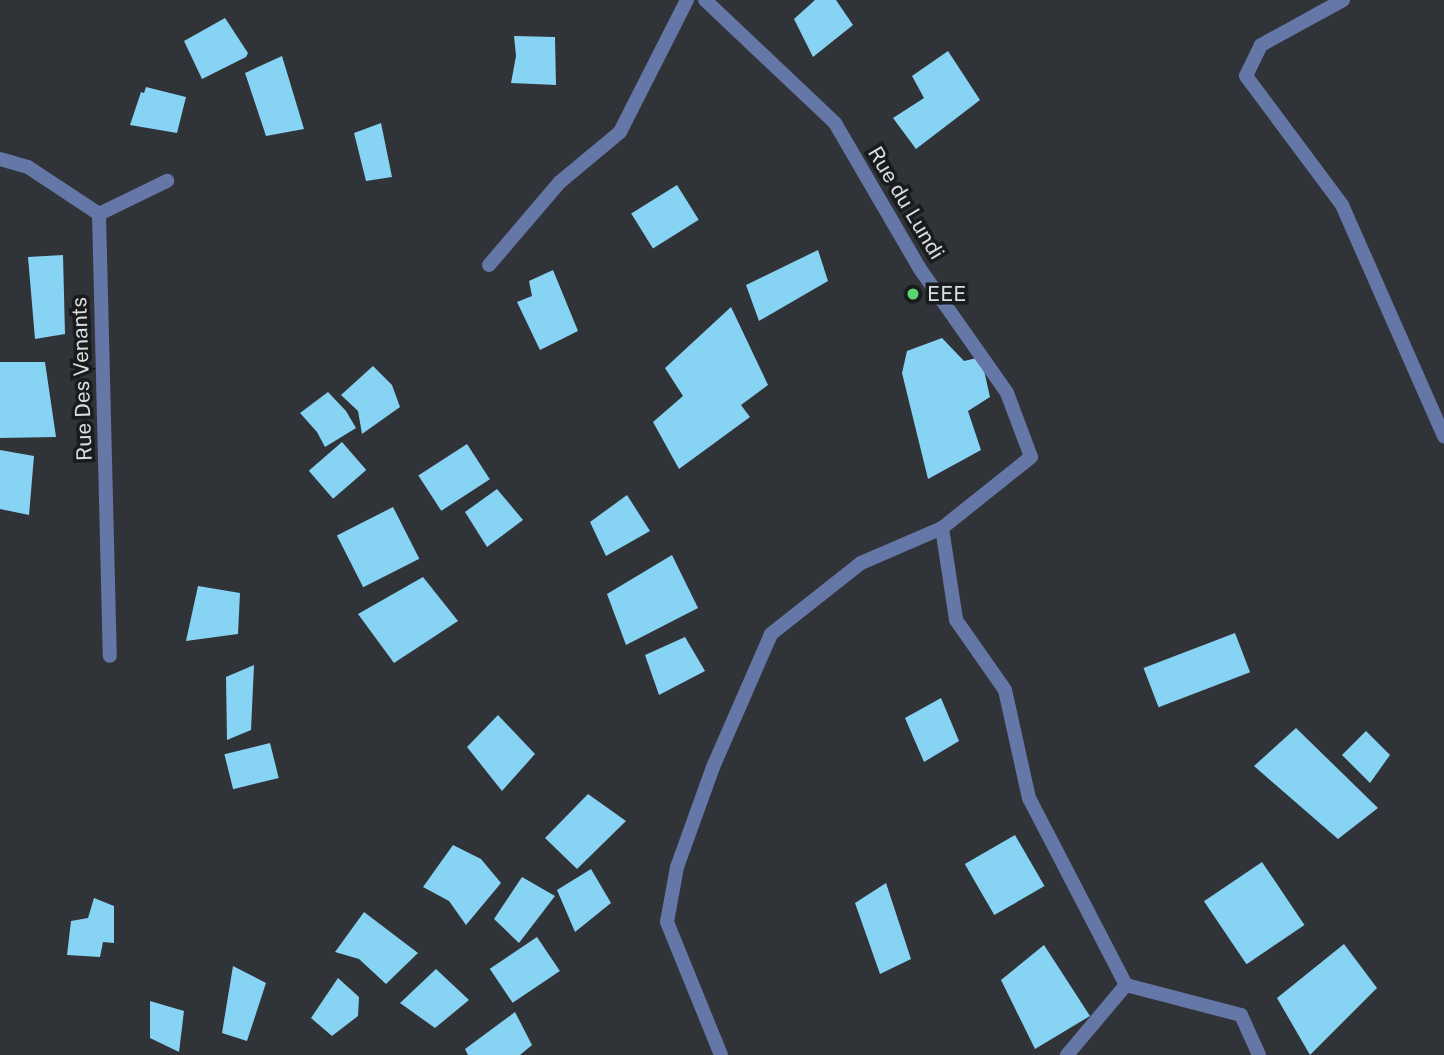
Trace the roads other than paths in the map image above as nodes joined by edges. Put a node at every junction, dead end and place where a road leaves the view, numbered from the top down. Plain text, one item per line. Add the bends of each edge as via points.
1 (687, 0) edge
2 (705, 0) edge
3 (1343, 0) edge
4 (0, 159) edge
5 (167, 181) dead end
6 (99, 214) junction
7 (489, 265) dead end
8 (1444, 436) edge
9 (942, 528) junction
10 (110, 656) dead end
11 (1126, 985) junction
12 (721, 1055) edge
13 (1066, 1055) edge
14 (1259, 1055) edge

1 - 7 street via 620,132 560,182
2 - 9 street, Rue du Lundi via 835,123 920,269 1007,393 1031,457
3 - 8 street via 1261,45 1246,76 1342,205
4 - 6 street via 28,167
5 - 6 street
6 - 10 street, Rue Des Venants
9 - 11 street via 956,620 1005,690 1029,798
9 - 12 street via 861,563 771,634 713,767 677,867 667,922
11 - 13 street
11 - 14 street via 1241,1015

